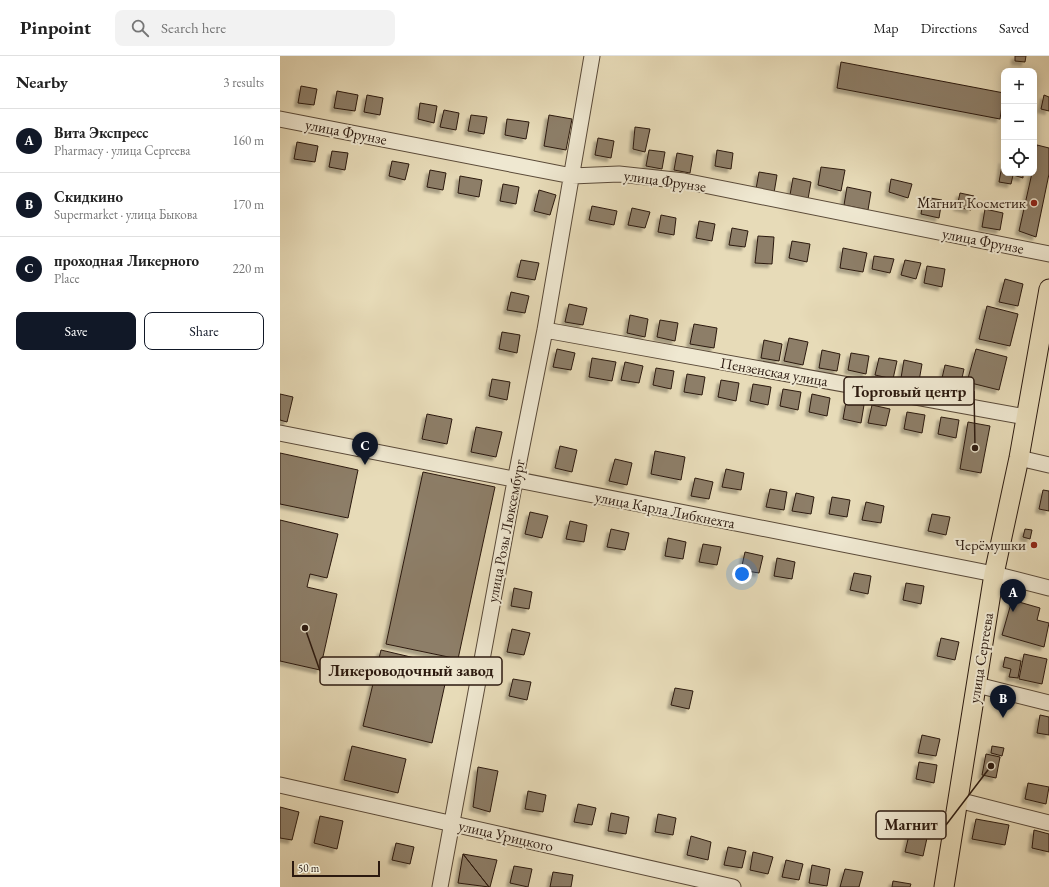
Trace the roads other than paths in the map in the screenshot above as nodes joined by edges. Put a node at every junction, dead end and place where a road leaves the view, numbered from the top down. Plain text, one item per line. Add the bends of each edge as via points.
1 (592, 56) edge
2 (280, 119) edge
3 (572, 176) junction
4 (1049, 254) edge
5 (1049, 289) edge
6 (546, 330) junction
7 (1026, 417) junction
8 (280, 433) edge
9 (1018, 458) junction
10 (1049, 465) edge
11 (515, 480) junction
12 (994, 574) junction
13 (1049, 588) edge
14 (977, 686) junction
15 (1049, 703) edge
16 (280, 785) edge
17 (958, 800) junction
18 (452, 823) junction
19 (1049, 823) edge
20 (440, 887) edge
21 (733, 887) edge
22 (944, 887) edge

1 - 3 street, улица Розы Люксембург
2 - 3 street, улица Фрунзе
3 - 4 street, улица Фрунзе via 619,174 684,181
3 - 6 street, улица Розы Люксембург
5 - 7 main road, улица Сергеева
6 - 7 street, Пензенская улица
6 - 11 street, улица Розы Люксембург
7 - 9 main road, улица Сергеева
8 - 11 street, улица Карла Либкнехта
9 - 10 street
9 - 12 main road, улица Сергеева
11 - 12 street, улица Карла Либкнехта
11 - 18 street, улица Розы Люксембург
12 - 13 street, улица Карла Либкнехта
12 - 14 main road, улица Сергеева
14 - 15 street
14 - 17 main road, улица Сергеева
16 - 18 street, улица Урицкого
17 - 19 street
17 - 22 main road, улица Сергеева
18 - 20 street, улица Розы Люксембург
18 - 21 street, улица Урицкого

